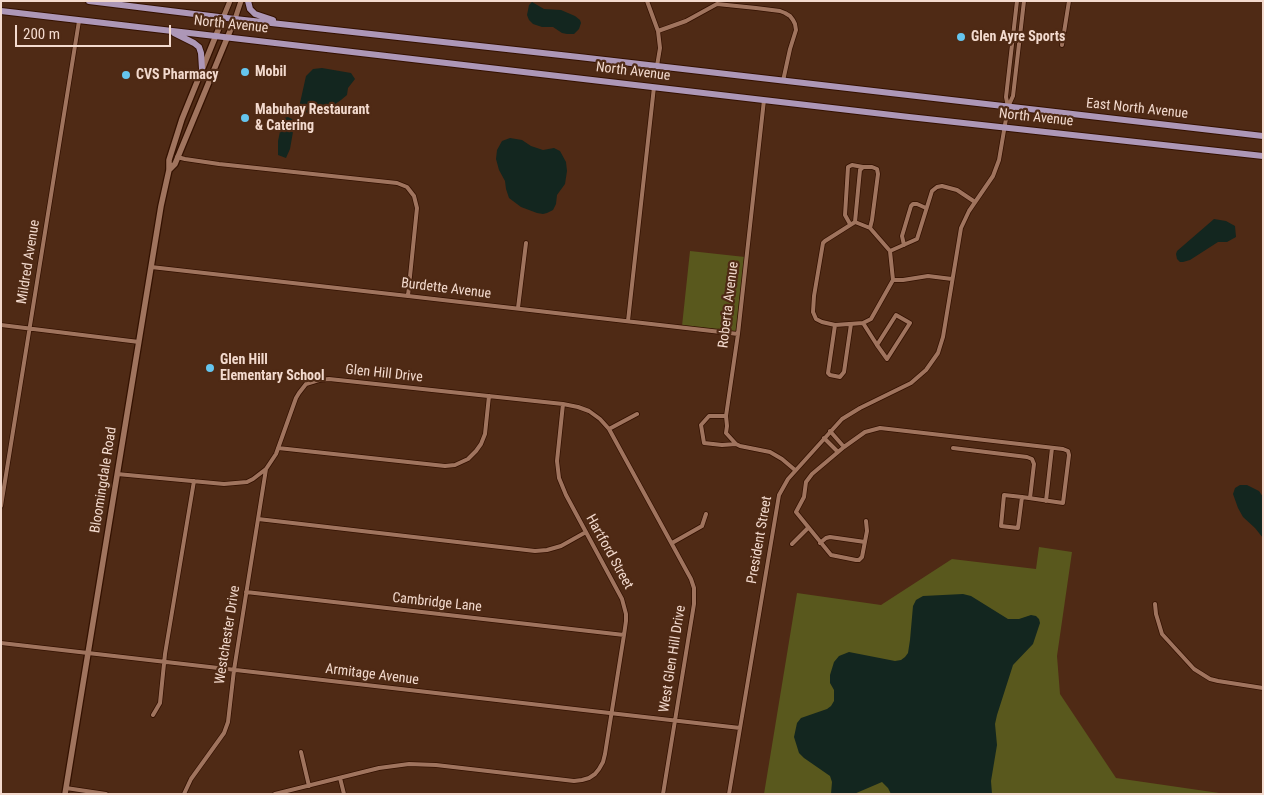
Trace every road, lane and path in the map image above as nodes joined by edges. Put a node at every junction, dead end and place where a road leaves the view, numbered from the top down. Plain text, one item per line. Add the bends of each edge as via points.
1 (89, 1) edge
2 (230, 1) edge
3 (241, 1) edge
4 (248, 1) edge
5 (647, 1) edge
6 (757, 1) edge
7 (1017, 1) edge
8 (1024, 1) edge
9 (1069, 1) edge
10 (756, 8) junction
11 (1, 11) edge
12 (223, 18) junction
13 (234, 19) junction
14 (79, 20) junction
15 (291, 25) junction
16 (172, 31) junction
17 (658, 31) junction
18 (216, 36) junction
19 (226, 38) junction
20 (1062, 45) dead end
21 (657, 66) junction
22 (202, 69) junction
23 (783, 81) junction
24 (654, 87) junction
25 (764, 100) junction
26 (1008, 107) junction
27 (1005, 127) junction
28 (1263, 136) edge
29 (1263, 156) edge
30 (177, 157) junction
31 (863, 167) junction
32 (169, 170) junction
33 (975, 202) junction
34 (926, 208) junction
35 (853, 223) junction
36 (870, 228) junction
37 (526, 243) dead end
38 (904, 245) junction
39 (890, 251) junction
40 (151, 267) junction
41 (952, 279) junction
42 (893, 280) junction
43 (408, 296) junction
44 (518, 308) junction
45 (628, 321) junction
46 (862, 323) junction
47 (851, 324) junction
48 (1, 325) edge
49 (835, 325) junction
50 (30, 328) junction
51 (738, 334) junction
52 (139, 342) junction
53 (876, 346) junction
54 (489, 396) junction
55 (563, 404) junction
56 (638, 414) dead end
57 (726, 416) junction
58 (609, 429) junction
59 (830, 432) junction
60 (824, 438) junction
61 (736, 444) junction
62 (844, 447) junction
63 (278, 448) junction
64 (953, 448) dead end
65 (1052, 448) junction
66 (838, 452) junction
67 (266, 469) junction
68 (795, 470) junction
69 (117, 474) junction
70 (194, 481) junction
71 (1022, 497) junction
72 (1030, 498) junction
73 (1046, 500) junction
74 (1, 506) edge
75 (706, 514) dead end
76 (258, 520) junction
77 (866, 521) dead end
78 (808, 528) junction
79 (586, 532) junction
80 (865, 542) junction
81 (672, 543) junction
82 (820, 543) junction
83 (792, 544) dead end
84 (246, 592) junction
85 (1155, 604) dead end
86 (624, 635) junction
87 (1, 643) edge
88 (88, 654) junction
89 (165, 662) junction
90 (234, 670) junction
91 (1263, 688) edge
92 (612, 713) junction
93 (154, 715) dead end
94 (674, 720) junction
95 (740, 728) junction
96 (301, 752) dead end
97 (340, 778) junction
98 (309, 786) junction
99 (66, 791) edge
100 (106, 794) edge
101 (184, 794) edge
102 (275, 794) edge
103 (344, 794) edge
104 (663, 794) edge
105 (729, 794) edge

1 - 12 main road, North Avenue
2 - 12 street, Bloomingdale Road
3 - 13 street, Bloomingdale Road
4 - 15 main road via 255,14
5 - 17 street
6 - 10 street
7 - 26 street, President Street via 1006,97
8 - 26 street, President Street via 1013,96
9 - 20 street
10 - 17 street via 717,4 686,21
10 - 23 street via 785,13 795,24
11 - 14 main road, North Avenue
12 - 13 main road, North Avenue
12 - 18 main road, Bloomingdale Road
13 - 15 main road, North Avenue
13 - 19 main road, Bloomingdale Road
14 - 16 main road, North Avenue
14 - 50 street, Mildred Avenue
15 - 21 main road, North Avenue
16 - 18 main road, North Avenue
16 - 22 main road via 198,47
17 - 21 street
18 - 19 main road, North Avenue
18 - 22 main road, Bloomingdale Road
19 - 24 main road, North Avenue
19 - 30 main road, Bloomingdale Road
21 - 23 main road, North Avenue
22 - 32 main road, Bloomingdale Road via 172,148
23 - 26 main road, North Avenue
24 - 25 main road, North Avenue
24 - 45 street
25 - 27 main road, North Avenue
25 - 51 street, Roberta Avenue
26 - 27 street, President Street
26 - 28 main road, East North Avenue
27 - 29 main road, North Avenue
27 - 33 street, President Street via 996,169
30 - 32 main road, Bloomingdale Road
30 - 43 street via 397,183 407,188 412,192 417,208
31 - 35 street
31 - 35 street via 848,167 845,215
31 - 36 street via 877,169 878,174
32 - 40 main road, Bloomingdale Road
33 - 34 street via 957,190 942,186 932,191
33 - 41 street, President Street via 961,228
34 - 38 street via 917,239
34 - 38 street via 917,204 911,206 902,236
35 - 36 street
35 - 49 street via 824,241 817,275 813,312 816,319
36 - 39 street
37 - 44 street
38 - 39 street
39 - 42 street
40 - 43 street, Burdette Avenue
40 - 52 main road, Bloomingdale Road
41 - 42 street via 928,276
41 - 59 street, President Street via 943,337 931,365 912,383 852,413
42 - 46 street via 871,319
43 - 44 street, Burdette Avenue
44 - 45 street, Burdette Avenue
45 - 51 street, Burdette Avenue
46 - 47 street
46 - 53 street
47 - 49 street
47 - 49 street via 844,372 840,377 828,373
48 - 50 street
50 - 52 street
50 - 74 street, Mildred Avenue
51 - 57 street, Roberta Avenue
52 - 69 main road, Bloomingdale Road
53 - 53 street via 888,359 910,323 896,315
54 - 55 street, Glen Hill Drive
54 - 63 street, Glen Hill Drive via 319,380 306,384 299,393
54 - 63 street via 481,444 468,459 455,465
55 - 58 street, Glen Hill Drive via 589,411
55 - 79 street, Hartford Street via 558,478
56 - 58 street
57 - 61 street, Roberta Avenue via 726,433
57 - 61 street via 709,416 701,425 704,443
58 - 81 street, West Glen Hill Drive
59 - 60 street, President Street
59 - 62 street
60 - 66 street
60 - 68 street, President Street
61 - 68 street via 770,452
62 - 65 street via 864,432 887,428
62 - 66 street
63 - 67 street, Glen Hill Drive
64 - 72 street via 1032,459
65 - 73 street
65 - 73 street via 1063,449 1069,455 1063,503
66 - 78 street via 808,479 796,512
67 - 70 street, Glen Hill Drive via 247,482
67 - 76 street, Westchester Drive
68 - 95 street, President Street via 783,486 777,504
69 - 70 street, Glen Hill Drive
69 - 88 main road, Bloomingdale Road
70 - 89 street
71 - 71 street via 1018,528 1001,526 1004,495
71 - 72 street
72 - 73 street
75 - 81 street via 702,526
76 - 79 street via 535,551 554,549
76 - 84 street, Westchester Drive
77 - 80 street
78 - 82 street
78 - 83 street
79 - 86 street, Hartford Street via 622,599 626,614
80 - 82 street via 830,537
80 - 82 street via 859,560 834,556
81 - 94 street, West Glen Hill Drive via 694,588
84 - 86 street, Cambridge Lane
84 - 90 street, Westchester Drive
85 - 91 street via 1162,634 1194,669 1210,679
86 - 92 street, Hartford Street
87 - 88 street, Armitage Avenue
88 - 89 street, Armitage Avenue
88 - 99 main road, Bloomingdale Road
89 - 90 street, Armitage Avenue
89 - 93 street via 160,702
90 - 92 street, Armitage Avenue
90 - 101 street, Westchester Drive via 225,730
92 - 94 street, Armitage Avenue
92 - 97 street, Hartford Street via 602,766 595,774 582,780 426,764 391,766
94 - 95 street, Armitage Avenue
94 - 104 street, West Glen Hill Drive
95 - 105 street, President Street
96 - 98 street
97 - 98 street, Hartford Street
97 - 103 street
98 - 102 street, Hartford Street
99 - 100 street

